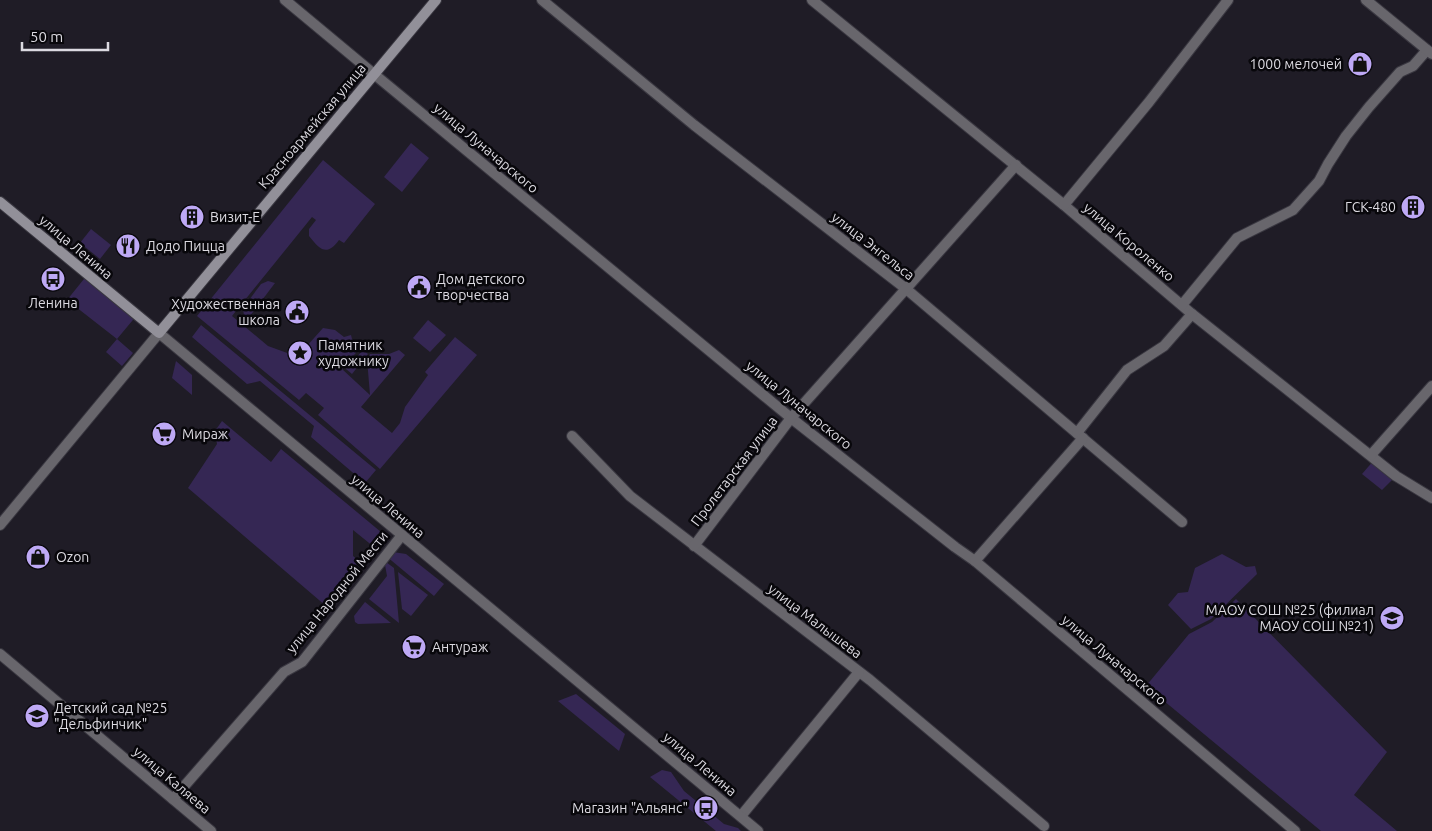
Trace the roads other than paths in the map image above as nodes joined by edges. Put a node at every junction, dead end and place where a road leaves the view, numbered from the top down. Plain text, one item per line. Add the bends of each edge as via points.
1 (285, 0) edge
2 (436, 0) edge
3 (542, 0) edge
4 (812, 0) edge
5 (1228, 0) edge
6 (1366, 0) edge
7 (1429, 52) edge
8 (374, 74) junction
9 (1016, 165) junction
10 (0, 202) edge
11 (1064, 205) junction
12 (905, 288) junction
13 (1182, 305) junction
14 (1192, 314) junction
15 (159, 333) junction
16 (1432, 386) edge
17 (791, 418) junction
18 (1080, 435) junction
19 (572, 436) dead end
20 (1371, 455) junction
21 (1432, 498) edge
22 (1182, 522) dead end
23 (0, 525) edge
24 (402, 535) junction
25 (694, 546) junction
26 (975, 561) junction
27 (0, 654) edge
28 (859, 672) junction
29 (173, 799) junction
30 (740, 816) junction
31 (1044, 826) dead end
32 (211, 831) edge
33 (758, 831) edge
34 (1295, 831) edge

1 - 8 street, улица Луначарского
2 - 8 main road, Красноармейская улица
3 - 12 street, улица Энгельса via 694,125
4 - 9 street, улица Короленко
5 - 11 street via 1150,102
6 - 7 street
7 - 13 street via 1400,72 1369,107 1346,136 1319,181 1293,210 1237,238
8 - 15 main road, Красноармейская улица
8 - 17 street, улица Луначарского
9 - 11 street, улица Короленко
9 - 12 street, Пролетарская улица
10 - 15 main road, улица Ленина
11 - 13 street, улица Короленко
12 - 17 street, Пролетарская улица
12 - 18 street, улица Энгельса
13 - 14 street, улица Короленко
14 - 18 street via 1164,346 1127,370
14 - 20 street, улица Короленко
15 - 23 street, Красноармейская улица
15 - 24 street, улица Ленина
16 - 20 street
17 - 25 street, Пролетарская улица
17 - 26 street, улица Луначарского
18 - 22 street, улица Энгельса
18 - 26 street
19 - 25 street, улица Малышева via 630,496
20 - 21 street, улица Короленко via 1396,476
24 - 29 street, улица Народной Мести via 302,662 284,672
24 - 30 street, улица Ленина
25 - 28 street, улица Малышева
26 - 34 street, улица Луначарского
27 - 29 street, улица Каляева
28 - 30 street
28 - 31 street, улица Малышева
29 - 32 street, улица Каляева
30 - 33 street, улица Ленина

